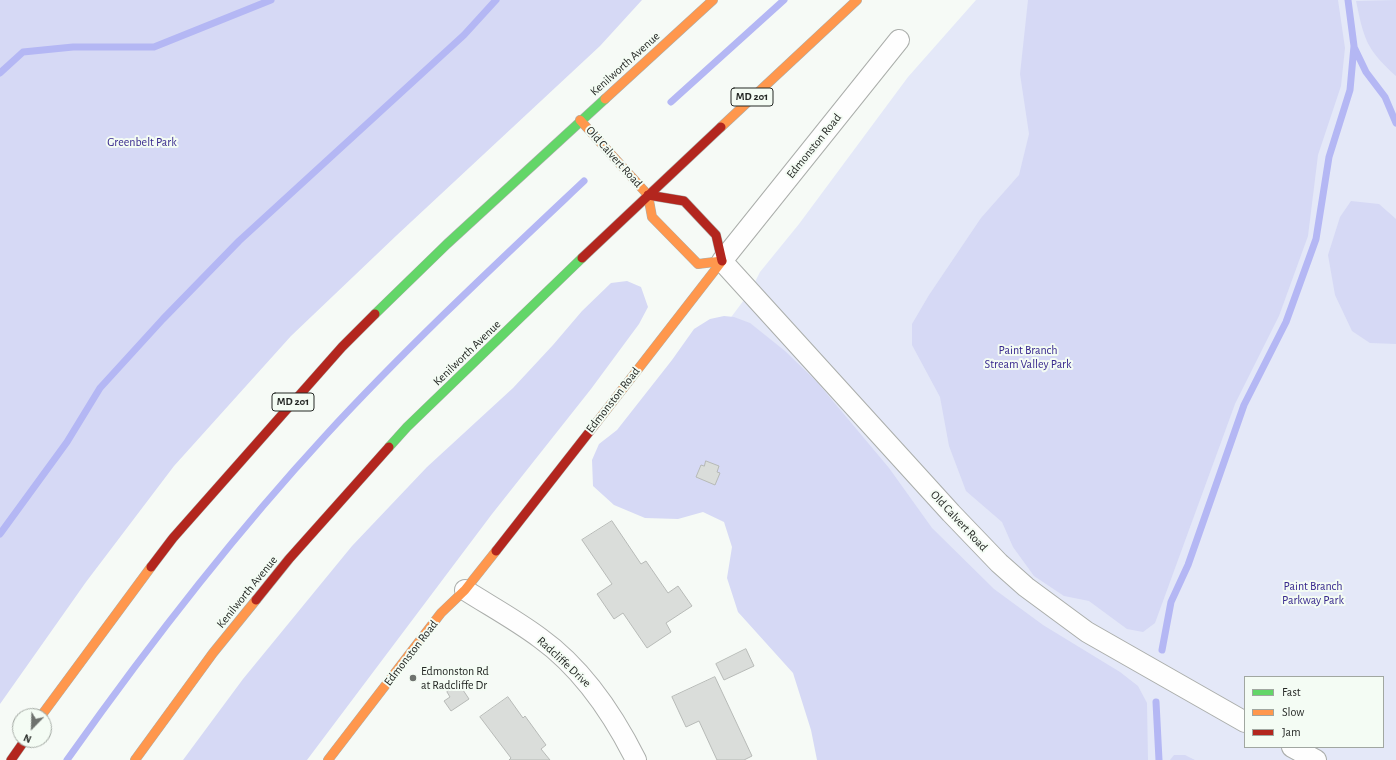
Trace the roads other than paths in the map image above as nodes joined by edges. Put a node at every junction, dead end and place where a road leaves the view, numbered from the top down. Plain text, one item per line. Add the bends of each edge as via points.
1 (713, 0) edge
2 (857, 0) edge
3 (899, 40) dead end
4 (580, 120) junction
5 (648, 195) junction
6 (722, 260) junction
7 (465, 590) junction
8 (47, 708) edge
9 (1244, 721) edge
10 (19, 748) edge
11 (1294, 748) edge
12 (11, 760) edge
13 (135, 760) edge
14 (328, 760) edge
15 (636, 760) edge
16 (1316, 760) edge

1 - 4 main road, Kenilworth Avenue / MD 201
2 - 5 main road, Kenilworth Avenue / MD 201
3 - 6 street, Edmonston Road
4 - 5 main road, Old Calvert Road
4 - 8 main road, Kenilworth Avenue / MD 201 via 447,244 342,347 173,538
5 - 6 main road, Old Calvert Road via 684,201 716,235
5 - 6 main road, Old Calvert Road via 652,217 698,264
5 - 13 main road, Kenilworth Avenue / MD 201 via 407,427 289,559 213,653
6 - 7 main road, Edmonston Road
6 - 9 street, Old Calvert Road via 951,513 1026,587 1087,632
7 - 14 main road, Edmonston Road via 441,613
7 - 15 street, Radcliffe Drive via 541,638 568,662 592,688 617,724
10 - 12 main road
11 - 16 street

